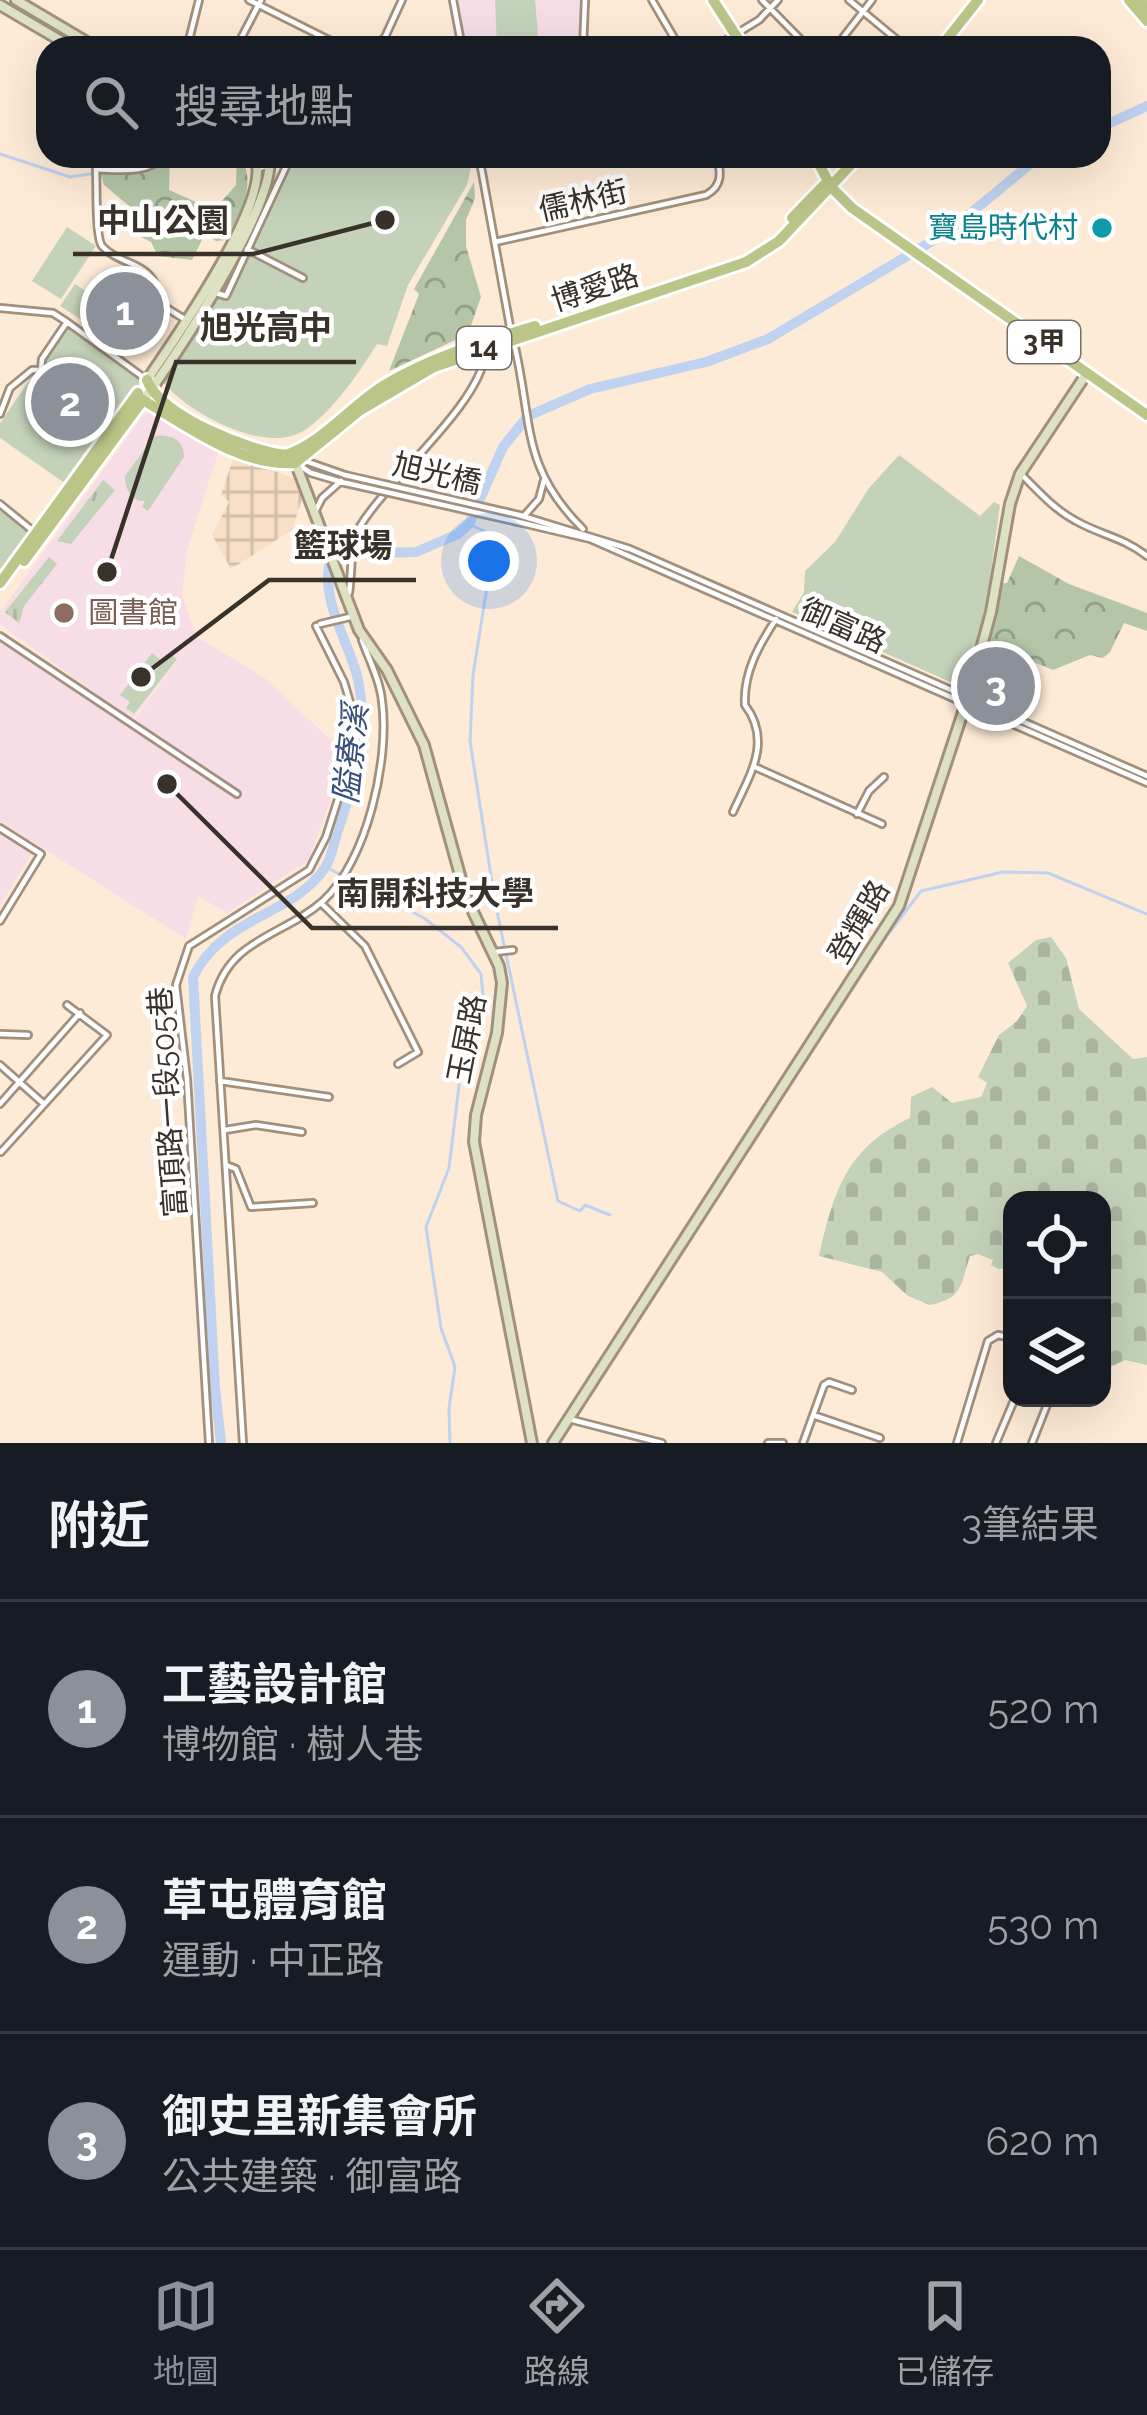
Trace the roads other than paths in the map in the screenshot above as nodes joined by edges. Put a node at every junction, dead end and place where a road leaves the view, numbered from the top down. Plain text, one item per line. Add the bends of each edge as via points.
1 (16, 0) edge
2 (199, 0) edge
3 (250, 0) edge
4 (402, 0) edge
5 (453, 0) edge
6 (585, 0) edge
7 (652, 0) edge
8 (713, 0) edge
9 (762, 0) edge
10 (778, 0) edge
11 (849, 0) edge
12 (872, 0) edge
13 (981, 0) edge
14 (1129, 0) edge
15 (1140, 0) edge
16 (260, 3) edge
17 (0, 5) edge
18 (1147, 8) edge
19 (769, 10) junction
20 (864, 12) junction
21 (1147, 21) edge
22 (53, 36) edge
23 (77, 36) edge
24 (190, 36) edge
25 (242, 36) edge
26 (322, 36) edge
27 (385, 36) edge
28 (460, 36) edge
29 (584, 36) edge
30 (673, 36) edge
31 (736, 36) joint
32 (796, 36) edge
33 (845, 36) edge
34 (893, 36) edge
35 (953, 36) edge
36 (150, 168) edge
37 (260, 168) edge
38 (271, 168) edge
39 (286, 168) edge
40 (480, 168) edge
41 (718, 168) edge
42 (822, 168) edge
43 (841, 168) edge
44 (846, 168) edge
45 (830, 183) junction
46 (495, 242) junction
47 (248, 250) junction
48 (303, 278) dead end
49 (211, 291) junction
50 (0, 308) edge
51 (67, 322) junction
52 (192, 324) junction
53 (514, 341) junction
54 (488, 344) junction
55 (41, 370) junction
56 (1087, 373) junction
57 (144, 391) junction
58 (0, 414) edge
59 (1147, 415) edge
60 (115, 424) junction
61 (296, 458) junction
62 (1020, 474) junction
63 (344, 480) junction
64 (544, 480) junction
65 (0, 504) edge
66 (315, 512) junction
67 (520, 518) junction
68 (38, 535) junction
69 (588, 535) junction
70 (1147, 556) edge
71 (0, 583) edge
72 (0, 593) edge
73 (347, 596) junction
74 (350, 616) junction
75 (778, 618) junction
76 (359, 631) junction
77 (0, 636) edge
78 (967, 700) junction
79 (755, 767) junction
80 (884, 777) dead end
81 (1147, 779) edge
82 (236, 794) dead end
83 (733, 812) dead end
84 (857, 814) junction
85 (882, 824) dead end
86 (0, 828) edge
87 (321, 903) junction
88 (0, 921) edge
89 (511, 950) dead end
90 (495, 952) junction
91 (67, 1005) dead end
92 (80, 1013) junction
93 (0, 1034) edge
94 (28, 1035) dead end
95 (398, 1064) dead end
96 (0, 1065) edge
97 (20, 1082) junction
98 (220, 1082) junction
99 (328, 1097) dead end
100 (44, 1103) junction
101 (0, 1104) edge
102 (224, 1130) junction
103 (0, 1131) edge
104 (302, 1132) dead end
105 (11, 1141) junction
106 (1, 1153) edge
107 (226, 1165) junction
108 (313, 1203) dead end
109 (1003, 1336) edge
110 (852, 1390) dead end
111 (1011, 1407) edge
112 (1047, 1407) edge
113 (813, 1414) junction
114 (568, 1419) junction
115 (880, 1438) dead end
116 (209, 1443) edge
117 (243, 1443) edge
118 (532, 1443) edge
119 (553, 1443) edge
120 (662, 1443) edge
121 (767, 1443) edge
122 (783, 1443) edge
123 (803, 1443) edge
124 (957, 1443) edge
125 (996, 1443) edge
126 (1032, 1443) edge

1 - 23 street
2 - 24 street
3 - 16 street
4 - 27 street
5 - 28 street
6 - 29 street
7 - 30 street
8 - 31 main road
9 - 19 street
10 - 19 street
11 - 20 street
12 - 20 street
13 - 35 main road
14 - 21 main road
15 - 18 main road
16 - 25 street
16 - 26 street
17 - 22 street
19 - 31 street
19 - 32 street
20 - 33 street
20 - 34 street
36 - 52 street via 96,169 98,236 152,278 160,304
37 - 49 street
38 - 49 street
39 - 47 street
40 - 46 street
41 - 46 street, 儒林街 via 717,187 706,195
42 - 45 main road, 3甲
43 - 45 main road, 博愛路 / 14
44 - 45 main road, 博愛路 / 14
45 - 53 main road, 博愛路 / 14 via 779,241 746,262
45 - 56 main road, 3甲 via 852,208
46 - 53 street
47 - 48 street
47 - 49 street via 226,296
49 - 52 street
50 - 51 street
51 - 55 street
51 - 57 street
52 - 57 street
53 - 54 main road, 博愛路 / 14
53 - 64 street
54 - 61 main road, 博愛路 / 14 via 388,392
54 - 73 street, 玉屏路 via 468,392 358,530
55 - 58 street via 10,388
55 - 60 street
56 - 59 main road, 3甲
56 - 62 street, 登輝路
57 - 60 main road
57 - 61 main road via 225,446 275,462
57 - 68 main road
60 - 68 main road
61 - 63 street
61 - 66 street
62 - 70 street via 1058,511
62 - 78 street, 登輝路
63 - 66 street
63 - 67 street, 旭光橋, bridge
64 - 67 street
64 - 69 street
65 - 68 street
66 - 73 street
67 - 69 street, 御富路
68 - 71 main road
68 - 72 main road
69 - 75 street, 御富路
73 - 74 street, 玉屏路
74 - 76 street, 玉屏路
74 - 116 street, 富頂路一段505巷 via 318,625 352,721 326,837 309,870 190,946 176,985
75 - 78 street, 御富路
75 - 79 street via 744,692 759,737
76 - 87 street via 382,699 384,738 360,842
76 - 90 street, 玉屏路 via 424,746 466,897
77 - 82 street
78 - 81 street, 御富路
78 - 114 street, 登輝路 via 898,908
79 - 83 street
79 - 84 street
80 - 84 street
84 - 85 street
86 - 88 street via 41,854
87 - 95 street via 365,946 418,1052
87 - 98 street via 223,971 215,996
89 - 90 street
90 - 118 street, 玉屏路 via 501,1005 474,1142
91 - 92 street
92 - 97 street
92 - 100 street via 107,1035
93 - 94 street
96 - 97 street
97 - 100 street
97 - 101 street
98 - 99 street
98 - 102 street
100 - 105 street
102 - 104 street
102 - 107 street
103 - 105 street
105 - 106 street
107 - 108 street via 236,1169 251,1207
107 - 117 street
109 - 124 street via 988,1341
110 - 113 street via 824,1384
111 - 125 street
112 - 126 street
113 - 115 street
113 - 123 street
114 - 119 street, 登輝路
114 - 120 street
121 - 122 street

